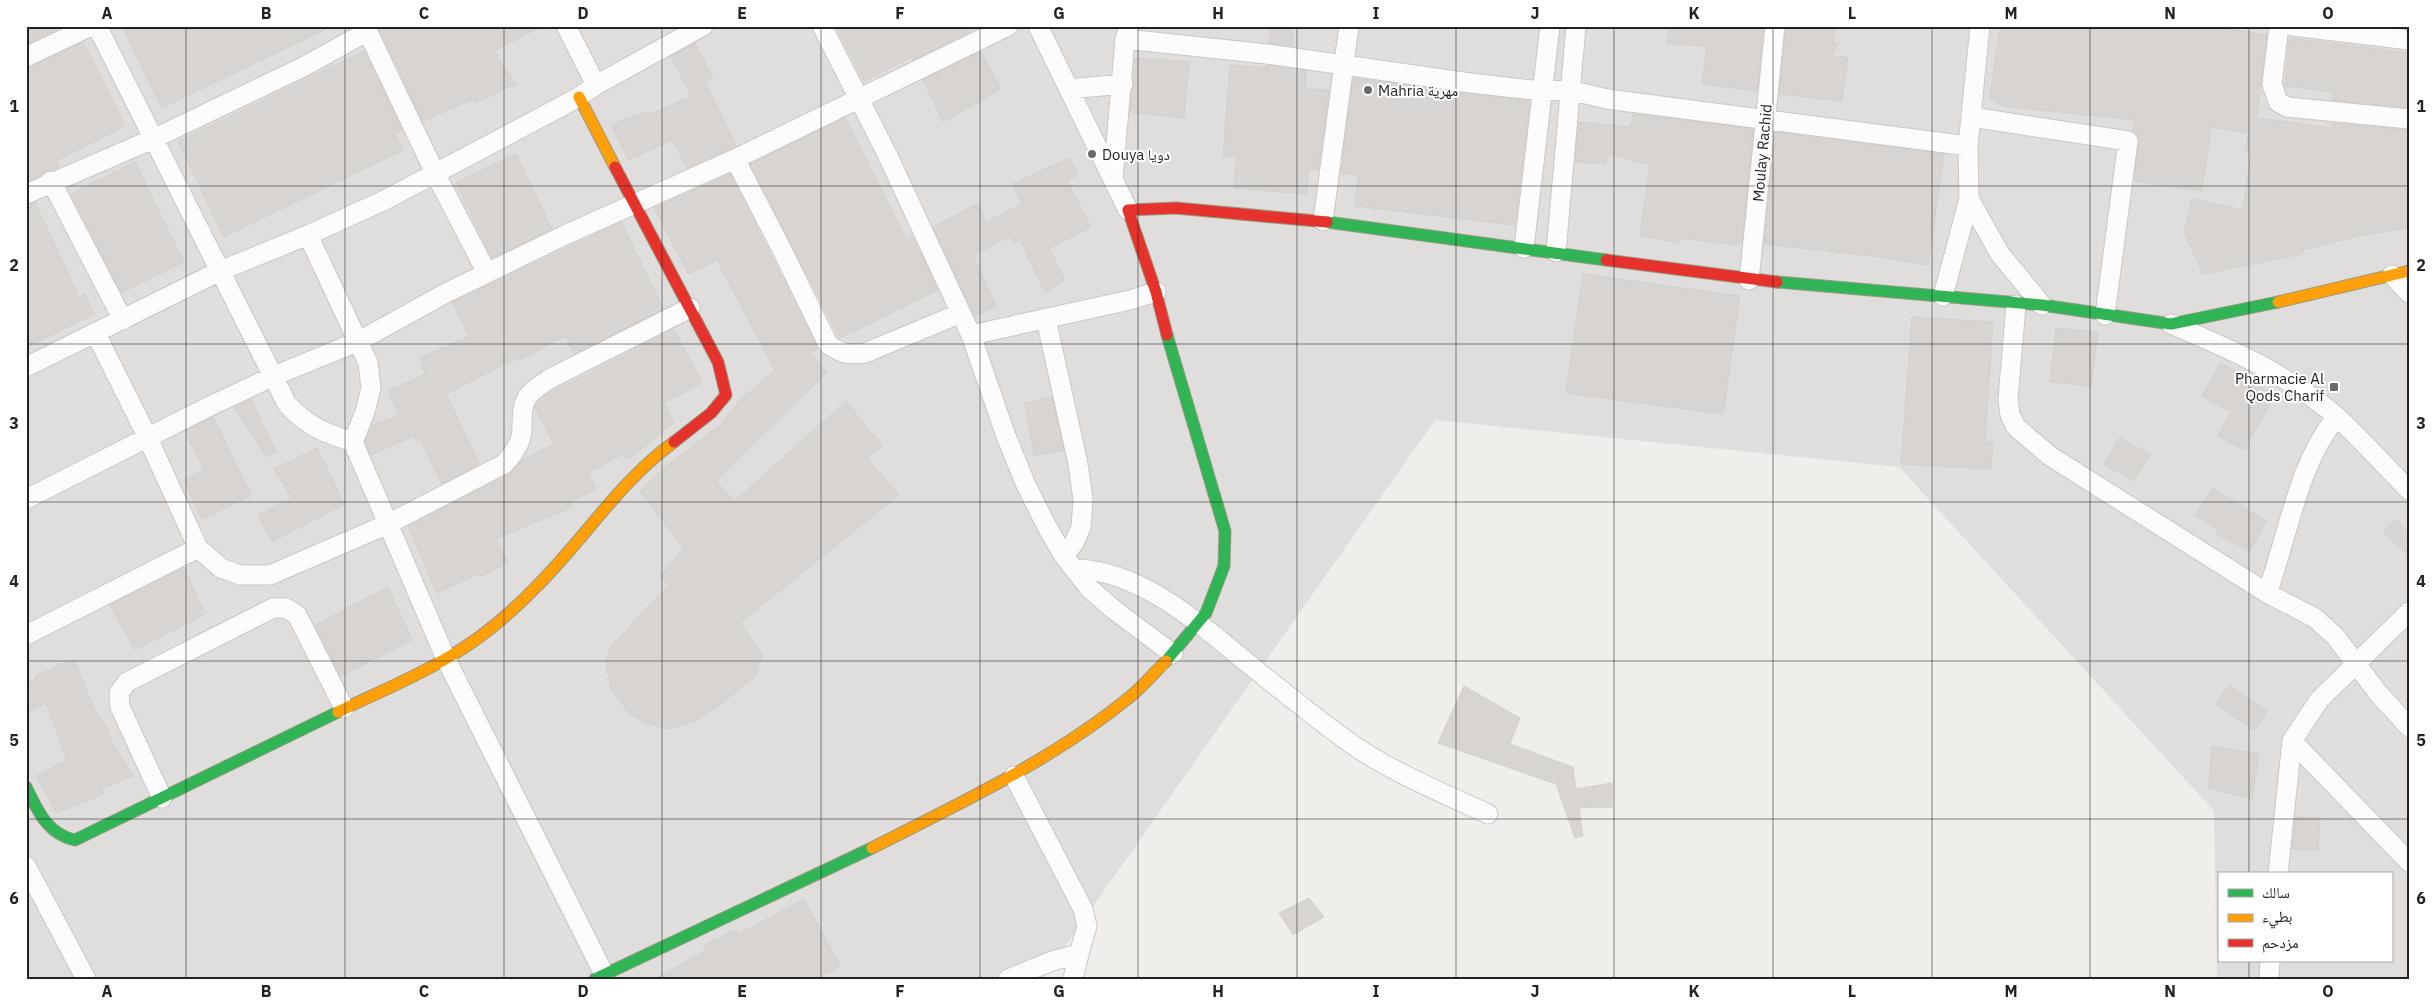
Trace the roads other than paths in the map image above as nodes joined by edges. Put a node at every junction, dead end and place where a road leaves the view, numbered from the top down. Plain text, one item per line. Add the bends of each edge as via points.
1 (91, 26) edge
2 (97, 26) edge
3 (566, 26) edge
4 (703, 26) edge
5 (822, 26) edge
6 (1008, 26) edge
7 (1038, 26) edge
8 (1349, 26) edge
9 (1550, 26) edge
10 (1576, 26) edge
11 (1775, 26) edge
12 (1980, 26) edge
13 (2279, 26) edge
14 (2293, 26) edge
15 (367, 29) edge
16 (1127, 32) edge
17 (2409, 40) edge
18 (26, 58) edge
19 (1344, 64) junction
20 (1123, 84) junction
21 (596, 85) junction
22 (1068, 88) junction
23 (1542, 90) junction
24 (1569, 90) junction
25 (579, 97) junction
26 (859, 98) junction
27 (1971, 117) junction
28 (2409, 119) edge
29 (1767, 120) junction
30 (153, 140) junction
31 (1968, 146) junction
32 (735, 159) junction
33 (435, 173) junction
34 (1113, 180) junction
35 (51, 181) junction
36 (26, 194) edge
37 (1969, 199) junction
38 (634, 203) junction
39 (1128, 210) junction
40 (1322, 221) junction
41 (308, 235) junction
42 (1524, 248) junction
43 (1556, 252) junction
44 (220, 271) junction
45 (487, 273) junction
46 (2400, 273) edge
47 (1749, 280) junction
48 (1156, 292) junction
49 (2409, 293) edge
50 (1943, 296) junction
51 (2016, 305) junction
52 (2042, 305) junction
53 (690, 308) junction
54 (961, 313) junction
55 (2105, 314) junction
56 (1046, 319) junction
57 (123, 320) junction
58 (2172, 324) junction
59 (96, 334) junction
60 (971, 335) junction
61 (359, 341) junction
62 (26, 367) edge
63 (274, 376) junction
64 (2337, 417) junction
65 (147, 436) junction
66 (353, 442) junction
67 (2408, 488) edge
68 (26, 498) edge
69 (388, 524) junction
70 (198, 548) junction
71 (1070, 562) junction
72 (2267, 593) junction
73 (2409, 612) edge
74 (1199, 622) junction
75 (26, 635) edge
76 (1173, 654) junction
77 (446, 659) junction
78 (2356, 665) junction
79 (344, 708) junction
80 (2409, 727) edge
81 (2292, 740) junction
82 (1014, 776) junction
83 (26, 787) edge
84 (162, 798) junction
85 (1488, 814) dead end
86 (2409, 862) edge
87 (26, 866) edge
88 (2278, 872) edge
89 (1079, 954) junction
90 (2270, 962) edge
91 (599, 976) edge
92 (86, 979) edge
93 (1008, 979) edge
94 (1073, 979) edge
95 (2268, 979) edge

1 - 18 street
2 - 30 street
3 - 21 street
4 - 21 street
5 - 26 street
6 - 26 street
7 - 22 street
8 - 19 street
9 - 23 street
10 - 24 street
11 - 29 street, Moulay Rachid
12 - 27 street
13 - 28 street via 2272,84 2278,102 2287,107
14 - 17 street
15 - 30 street via 313,61
15 - 33 street
16 - 19 street
16 - 20 street
19 - 23 street
19 - 40 street
20 - 22 street
20 - 34 street
21 - 25 street
22 - 34 street
23 - 24 street
23 - 42 street
24 - 29 street via 1607,99
24 - 43 street
25 - 33 street
25 - 38 street
26 - 32 street
26 - 54 street
27 - 31 street
27 - 55 street via 2128,140
29 - 31 street
29 - 47 street, Moulay Rachid
30 - 35 street
30 - 44 street
31 - 37 street
32 - 38 street
32 - 54 street via 828,344 838,352 848,355 865,353
33 - 41 street
33 - 45 street
34 - 39 street
35 - 36 street
35 - 57 street
37 - 50 street
37 - 52 street via 2000,254
38 - 45 street
38 - 53 street
39 - 40 street via 1176,208
39 - 48 street
40 - 42 street
41 - 44 street
41 - 61 street
42 - 43 street
43 - 47 street
44 - 57 street
44 - 63 street
45 - 61 street
46 - 49 street
46 - 58 street
47 - 50 street
48 - 56 street
48 - 74 street via 1224,531 1224,566 1217,589
50 - 51 street
51 - 52 street
51 - 72 street via 2008,399 2016,427 2050,456
52 - 55 street
53 - 69 street via 536,388 523,405 521,439 504,464
53 - 77 street via 718,362 725,384 726,395 718,408 643,466 564,559 502,619
54 - 60 street
55 - 58 street
56 - 60 street
56 - 71 street via 1083,499 1081,527
57 - 59 street
58 - 64 street via 2258,362
59 - 62 street
59 - 65 street
60 - 71 street via 1026,485
61 - 63 street
61 - 66 street via 368,363 371,388
63 - 65 street
63 - 66 street via 288,404 302,420 325,433
64 - 67 street
64 - 72 street via 2308,465
65 - 68 street
65 - 70 street
66 - 69 street
69 - 70 street via 270,575 240,575 221,568
69 - 77 street
70 - 75 street
71 - 74 street via 1128,581
71 - 76 street via 1097,596
72 - 78 street via 2315,618 2335,636
73 - 78 street
74 - 76 street
74 - 85 street via 1354,745 1428,786
76 - 82 street via 1099,722
77 - 79 street
77 - 91 street
78 - 80 street
78 - 81 street via 2319,700
79 - 84 street
79 - 84 street via 297,615 286,608 273,608 127,682 119,694 120,707
81 - 86 street
81 - 88 street
82 - 89 street via 1086,916 1087,926
82 - 91 street via 830,869
83 - 84 street via 51,831 61,838 75,840
87 - 92 street
89 - 93 street
89 - 94 street
90 - 95 street

